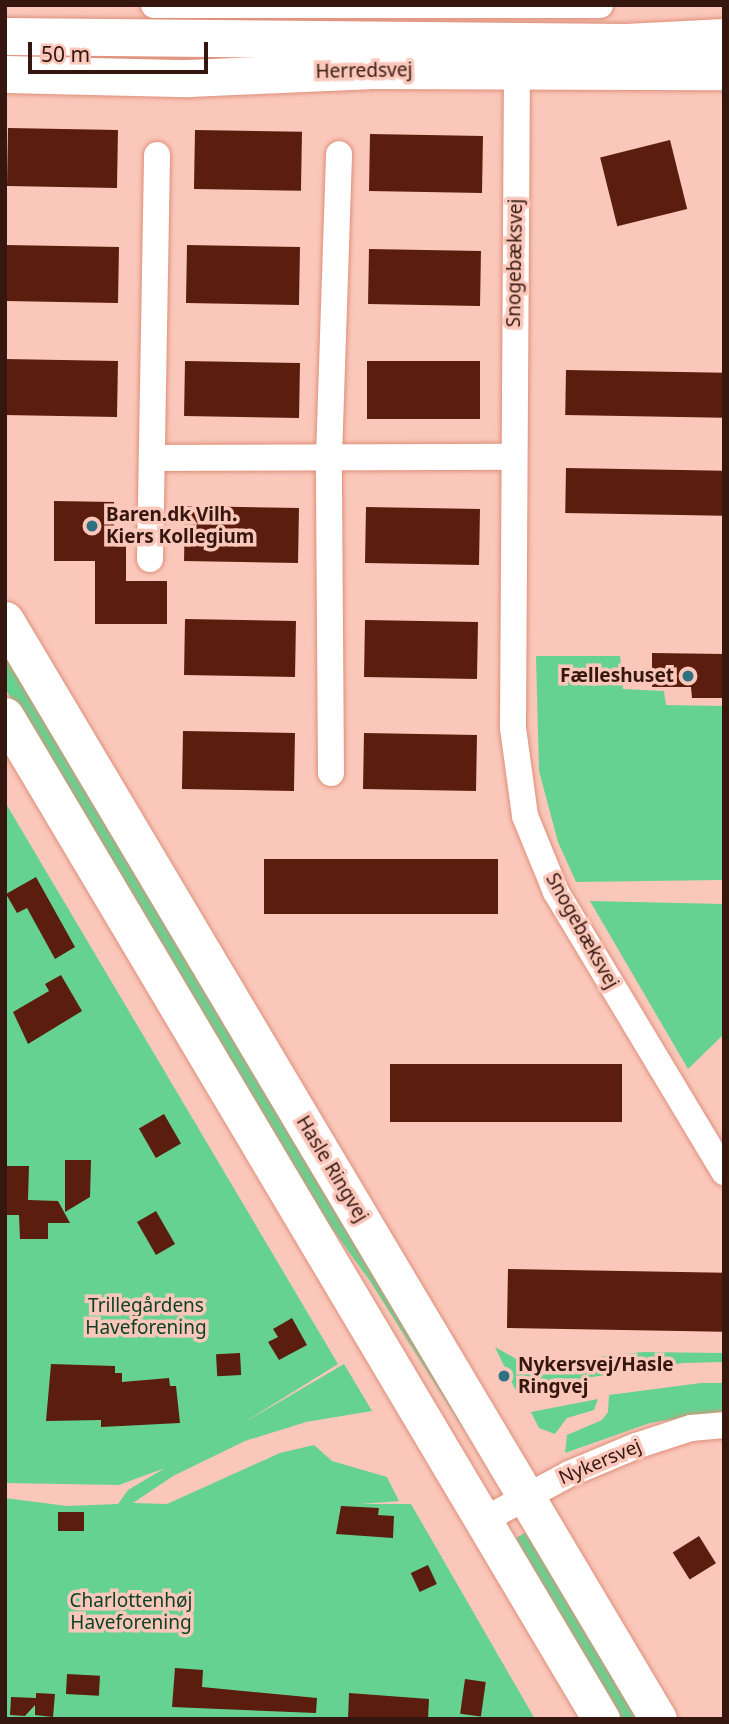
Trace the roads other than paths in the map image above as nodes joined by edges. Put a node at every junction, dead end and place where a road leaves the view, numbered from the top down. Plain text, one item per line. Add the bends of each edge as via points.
1 (154, 5) edge
2 (600, 6) edge
3 (5, 36) edge
4 (724, 37) edge
5 (517, 69) junction
6 (724, 71) edge
7 (5, 74) edge
8 (339, 154) dead end
9 (157, 155) dead end
10 (329, 457) junction
11 (512, 457) junction
12 (152, 458) junction
13 (150, 559) dead end
14 (5, 620) edge
15 (5, 716) edge
16 (331, 773) dead end
17 (724, 1172) edge
18 (724, 1425) edge
19 (526, 1496) junction
20 (484, 1521) junction
21 (601, 1719) edge
22 (658, 1719) edge

1 - 2 street
3 - 4 main road, Herredsvej via 598,42
5 - 6 main road, Herredsvej
5 - 7 main road, Herredsvej via 188,78
5 - 11 street, Snogebæksvej
8 - 10 street
9 - 12 street
10 - 11 street
10 - 12 street
10 - 16 street
11 - 17 street, Snogebæksvej via 513,728 525,816 556,891
12 - 13 street
14 - 19 main road, Hasle Ringvej
15 - 20 main road
18 - 19 street, Nykersvej via 691,1428 636,1446
19 - 20 street, Nykersvej
19 - 22 main road, Hasle Ringvej
20 - 21 main road

